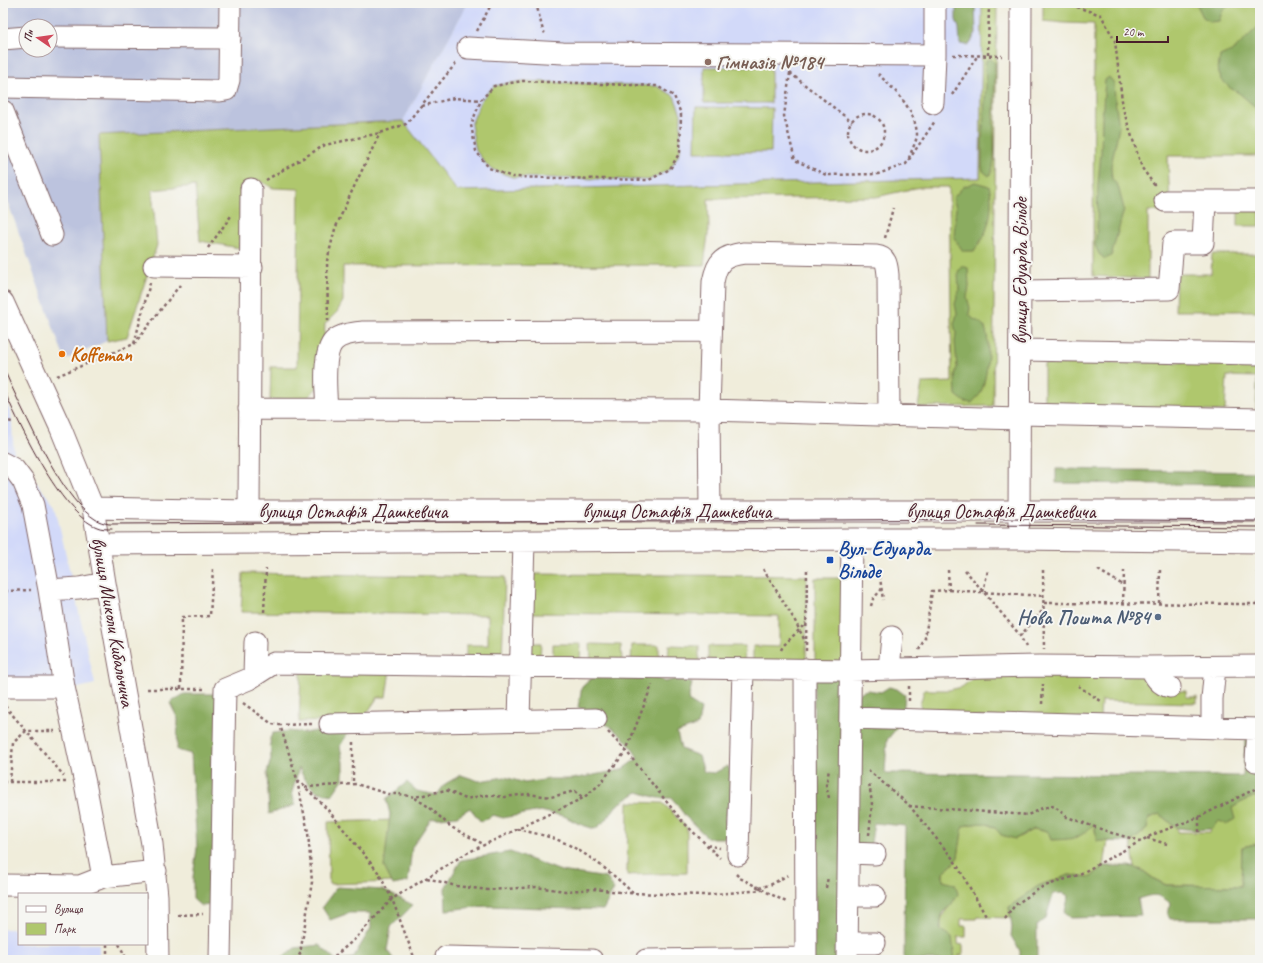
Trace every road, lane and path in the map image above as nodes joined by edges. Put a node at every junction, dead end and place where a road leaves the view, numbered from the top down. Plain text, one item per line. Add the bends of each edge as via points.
1 (230, 3) edge
2 (492, 3) edge
3 (536, 3) edge
4 (935, 3) edge
5 (989, 3) edge
6 (1021, 3) edge
7 (1059, 3) edge
8 (58, 37) edge
9 (18, 38) edge
10 (230, 38) junction
11 (3, 39) edge
12 (468, 48) junction
13 (563, 53) junction
14 (766, 54) junction
15 (857, 55) junction
16 (935, 55) junction
17 (988, 55) junction
18 (1021, 56) junction
19 (790, 73) junction
20 (3, 88) edge
21 (481, 100) junction
22 (932, 103) dead end
23 (421, 106) junction
24 (3, 111) edge
25 (852, 122) junction
26 (406, 124) dead end
27 (380, 133) dead end
28 (251, 189) dead end
29 (1165, 201) joint
30 (1205, 201) junction
31 (1260, 201) edge
32 (893, 208) dead end
33 (52, 235) dead end
34 (880, 256) junction
35 (154, 266) joint
36 (252, 267) junction
37 (1020, 291) junction
38 (3, 302) edge
39 (712, 331) junction
40 (328, 350) junction
41 (1020, 350) junction
42 (1260, 354) edge
43 (56, 376) dead end
44 (250, 409) junction
45 (327, 409) junction
46 (709, 410) junction
47 (889, 416) junction
48 (1019, 417) junction
49 (1260, 419) edge
50 (3, 420) edge
51 (12, 422) dead end
52 (3, 463) edge
53 (93, 508) junction
54 (249, 511) junction
55 (710, 511) junction
56 (1019, 511) junction
57 (1260, 511) edge
58 (852, 539) junction
59 (1019, 539) junction
60 (524, 542) junction
61 (1260, 542) edge
62 (99, 544) junction
63 (807, 568) dead end
64 (213, 569) dead end
65 (266, 569) dead end
66 (763, 569) dead end
67 (879, 570) dead end
68 (948, 570) dead end
69 (965, 570) dead end
70 (988, 570) dead end
71 (1043, 570) dead end
72 (1098, 570) dead end
73 (1160, 570) dead end
74 (1258, 570) dead end
75 (1124, 571) dead end
76 (105, 583) junction
77 (1123, 585) junction
78 (49, 590) junction
79 (949, 590) junction
80 (4, 591) dead end
81 (983, 592) junction
82 (1044, 596) junction
83 (882, 600) dead end
84 (1044, 603) junction
85 (1123, 603) junction
86 (1159, 603) junction
87 (1259, 604) edge
88 (1044, 609) junction
89 (264, 612) dead end
90 (806, 623) junction
91 (800, 630) junction
92 (1020, 636) junction
93 (892, 637) dead end
94 (255, 642) dead end
95 (806, 643) junction
96 (520, 666) junction
97 (1042, 666) junction
98 (1260, 666) edge
99 (1150, 667) junction
100 (658, 668) junction
101 (1215, 668) junction
102 (743, 669) junction
103 (771, 669) junction
104 (806, 669) junction
105 (899, 669) junction
106 (850, 670) junction
107 (254, 676) junction
108 (3, 687) edge
109 (64, 687) junction
110 (1170, 687) dead end
111 (147, 689) dead end
112 (181, 689) junction
113 (224, 689) junction
114 (3, 703) edge
115 (850, 718) junction
116 (596, 719) joint
117 (519, 720) junction
118 (909, 720) junction
119 (1040, 723) junction
120 (330, 724) joint
121 (352, 724) junction
122 (280, 725) junction
123 (1212, 728) junction
124 (26, 731) junction
125 (73, 731) junction
126 (626, 751) junction
127 (1256, 761) dead end
128 (297, 779) junction
129 (3, 782) edge
130 (10, 782) junction
131 (353, 784) junction
132 (1260, 784) edge
133 (304, 787) junction
134 (415, 797) junction
135 (583, 798) junction
136 (909, 806) junction
137 (1199, 817) junction
138 (517, 829) junction
139 (1199, 832) dead end
140 (1146, 838) junction
141 (1142, 841) junction
142 (1167, 844) dead end
143 (484, 845) junction
144 (864, 854) junction
145 (806, 860) junction
146 (732, 863) junction
147 (156, 871) junction
148 (103, 877) junction
149 (427, 878) junction
150 (3, 885) edge
151 (759, 888) junction
152 (762, 890) junction
153 (633, 893) junction
154 (848, 896) junction
155 (875, 896) dead end
156 (392, 899) junction
157 (806, 912) junction
158 (221, 914) junction
159 (178, 915) dead end
160 (987, 918) dead end
161 (1004, 919) dead end
162 (875, 943) dead end
163 (107, 945) edge
164 (120, 945) edge
165 (848, 952) edge
166 (300, 954) junction
167 (446, 956) dead end
168 (416, 959) edge
169 (806, 959) edge
170 (107, 960) edge
171 (127, 960) edge
172 (158, 960) edge
173 (220, 960) edge
174 (295, 960) edge
175 (300, 960) edge
176 (330, 960) edge
177 (404, 960) edge
178 (532, 960) edge
179 (592, 960) edge
180 (646, 960) edge

1 - 10 street
2 - 12 path
3 - 13 path via 543,31
4 - 16 street
5 - 17 path
6 - 18 street, вулиця Едуарда Вільде
7 - 29 path via 1101,15 1115,40 1123,109 1142,168
8 - 10 street
9 - 11 street
10 - 20 street via 226,90
12 - 13 street
12 - 23 path
13 - 14 street
14 - 15 street
14 - 19 path
15 - 16 street
15 - 19 path via 901,98 913,119 917,136 906,164 878,174 826,175 795,160 784,116
16 - 17 path
16 - 22 street
17 - 18 path
18 - 37 street, вулиця Едуарда Вільде
19 - 25 path
21 - 21 path via 471,125 476,151 489,168 512,177 649,180 670,169 680,152 681,114 674,96 657,86 522,81 494,86
21 - 23 path via 454,98
23 - 26 path
24 - 33 street
25 - 25 path via 848,132 856,147 867,150 881,142 884,130 879,119 868,114 856,117
27 - 40 path via 335,229 327,261
28 - 36 street
29 - 30 street
30 - 31 street
30 - 37 street via 1203,243 1173,243 1169,289
32 - 34 path
34 - 39 street via 744,253 726,257 718,265 714,278
34 - 47 street via 885,259 888,275
35 - 36 street
35 - 43 path via 134,344
36 - 44 street
37 - 41 street, вулиця Едуарда Вільде
38 - 53 street, вулиця Миколи Кибальчича via 61,429
39 - 40 street via 363,332 339,337
39 - 46 street
40 - 45 street
41 - 42 street
41 - 48 street, вулиця Едуарда Вільде
44 - 45 street
44 - 54 street
45 - 46 street
46 - 47 street
46 - 55 street
47 - 48 street
48 - 49 street
48 - 56 street, вулиця Едуарда Вільде
50 - 51 path
52 - 78 street via 14,469 23,481 33,505
53 - 54 street, вулиця Остафія Дашкевича
53 - 62 street, вулиця Миколи Кибальчича
54 - 55 street, вулиця Остафія Дашкевича
55 - 56 street, вулиця Остафія Дашкевича
56 - 57 street, вулиця Остафія Дашкевича
56 - 59 street, вулиця Едуарда Вільде
58 - 59 street, вулиця Остафія Дашкевича
58 - 60 street, вулиця Остафія Дашкевича
58 - 106 street
59 - 61 street, вулиця Остафія Дашкевича
60 - 62 street, вулиця Остафія Дашкевича
60 - 96 street
62 - 76 street, вулиця Миколи Кибальчича
63 - 90 path
64 - 112 path via 210,616 182,617
65 - 89 path
66 - 91 path
67 - 83 path
68 - 79 path
69 - 81 path
70 - 81 path
71 - 82 path
72 - 77 path
73 - 86 path
74 - 87 path
75 - 77 path
76 - 78 street
76 - 147 street, вулиця Миколи Кибальчича
77 - 85 path
78 - 80 path
78 - 109 street
79 - 81 path
79 - 105 path via 932,591 925,638
81 - 82 path
81 - 92 path
82 - 84 path
84 - 85 path
84 - 88 path
85 - 86 path
86 - 87 path
88 - 92 path
88 - 97 path
90 - 91 path
90 - 95 path
91 - 95 path
91 - 103 path via 783,646
92 - 97 path via 1032,658
93 - 105 street
94 - 107 street
95 - 104 path
96 - 100 street
96 - 107 street via 274,663
96 - 117 street
97 - 99 street
97 - 105 street
97 - 119 path
98 - 101 street
99 - 101 street
99 - 110 street via 1162,685
100 - 102 street
100 - 126 path
101 - 123 street
102 - 103 street
102 - 146 street
103 - 104 street
104 - 106 street
104 - 145 street
105 - 106 street
105 - 118 path
106 - 115 street
107 - 113 street
108 - 109 street
109 - 125 street
111 - 112 path
112 - 113 path
113 - 122 path via 272,724
113 - 158 street
114 - 124 path
115 - 118 street
115 - 144 street
116 - 117 street
116 - 126 path
117 - 121 street
118 - 119 street
119 - 123 street
120 - 121 street
120 - 122 path
121 - 131 path
122 - 128 path
123 - 127 street via 1258,729
124 - 125 path
124 - 130 path via 13,743
124 - 130 path via 69,782
125 - 148 street
126 - 135 path via 599,786
126 - 146 path via 682,821
128 - 133 path
128 - 166 path via 308,832 312,882
129 - 130 path
131 - 133 path
131 - 134 path via 388,794
132 - 137 path via 1255,789
133 - 156 path via 328,810 378,872
134 - 135 path via 446,790 466,799 485,795 506,797 527,794 551,797 575,791
134 - 143 path via 451,827
135 - 138 path
136 - 141 path via 1028,815 1042,808 1054,806 1067,817
136 - 144 path via 866,768 872,804
136 - 160 path via 954,860
137 - 139 path
137 - 140 path
138 - 143 path
138 - 153 path via 564,843 592,859
140 - 141 path
140 - 142 path
141 - 161 path via 1078,876 1042,887 1014,905
143 - 149 path
144 - 154 street
145 - 151 path via 798,871
145 - 157 street
146 - 151 path via 740,878
147 - 148 street
147 - 172 street, вулиця Миколи Кибальчича
148 - 150 street via 80,886
149 - 153 path via 456,886 488,890 536,887 565,891 596,889
149 - 156 path
151 - 152 path
152 - 153 path via 704,895
152 - 157 path
154 - 155 street
154 - 165 street
156 - 168 path
156 - 176 path via 355,939
157 - 169 street
158 - 159 path
158 - 173 street
162 - 165 street
163 - 170 path
164 - 171 path
166 - 174 path
166 - 175 path
167 - 178 street
168 - 177 path
169 - 180 street
178 - 179 street

